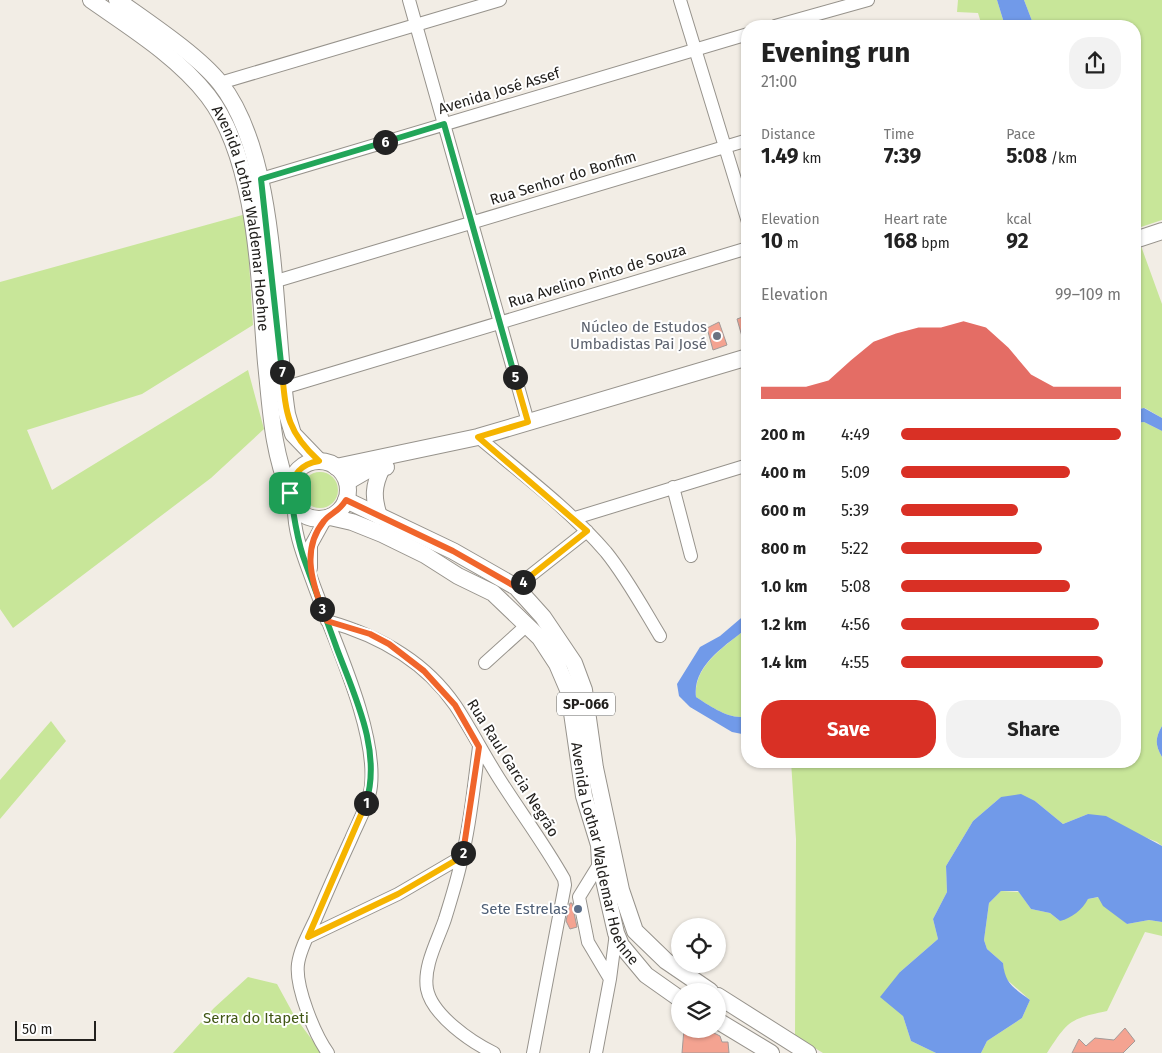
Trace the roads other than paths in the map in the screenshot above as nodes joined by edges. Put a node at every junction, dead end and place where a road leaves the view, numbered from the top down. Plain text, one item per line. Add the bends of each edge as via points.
1 (91, 0) edge
2 (117, 0) edge
3 (409, 0) edge
4 (500, 0) edge
5 (680, 0) edge
6 (868, 0) edge
7 (796, 20) edge
8 (416, 25) junction
9 (741, 36) edge
10 (693, 49) junction
11 (220, 83) junction
12 (444, 124) junction
13 (741, 142) edge
14 (724, 147) junction
15 (261, 179) junction
16 (741, 200) edge
17 (471, 223) junction
18 (1162, 231) edge
19 (1141, 238) edge
20 (741, 250) edge
21 (273, 282) junction
22 (500, 322) junction
23 (741, 359) edge
24 (283, 388) junction
25 (528, 422) junction
26 (478, 437) junction
27 (448, 445) junction
28 (319, 461) junction
29 (336, 467) junction
30 (741, 467) edge
31 (382, 468) junction
32 (347, 482) junction
33 (673, 487) junction
34 (292, 498) junction
35 (346, 500) junction
36 (379, 516) junction
37 (328, 518) junction
38 (574, 518) junction
39 (587, 531) junction
40 (691, 556) dead end
41 (312, 580) junction
42 (516, 587) junction
43 (327, 621) junction
44 (526, 625) junction
45 (660, 636) dead end
46 (485, 663) dead end
47 (479, 747) junction
48 (463, 856) junction
49 (600, 863) junction
50 (616, 933) junction
51 (308, 937) junction
52 (610, 979) junction
53 (698, 983) edge
54 (671, 993) edge
55 (726, 1001) edge
56 (726, 1027) edge
57 (328, 1053) edge
58 (494, 1053) edge
59 (533, 1053) edge
60 (596, 1053) edge
61 (771, 1053) edge
62 (808, 1053) edge

1 - 34 main road, Avenida Lothar Waldemar Hoehne via 176,64 207,95 221,115 232,140 251,217 275,451
2 - 11 main road, Avenida Lothar Waldemar Hoehne
3 - 8 street
4 - 8 street
5 - 10 street
6 - 7 street
8 - 11 street
8 - 12 street
9 - 10 street, Avenida José Assef
10 - 12 street, Avenida José Assef
10 - 14 street
11 - 15 main road, Avenida Lothar Waldemar Hoehne via 240,116
12 - 15 street, Avenida José Assef
12 - 17 street
13 - 14 street, Rua Senhor do Bonfim
14 - 16 street
14 - 17 street, Rua Senhor do Bonfim
15 - 21 main road, Avenida Lothar Waldemar Hoehne
17 - 21 street, Rua Senhor do Bonfim
17 - 22 street
18 - 19 main road
20 - 22 street, Rua Avelino Pinto de Souza
21 - 24 main road, Avenida Lothar Waldemar Hoehne
22 - 24 street, Rua Avelino Pinto de Souza
22 - 25 street
23 - 25 main road
24 - 28 main road, Avenida Lothar Waldemar Hoehne via 293,434
25 - 26 main road
26 - 27 main road
26 - 38 street
27 - 29 main road via 426,446
27 - 31 main road via 411,462
28 - 29 main road
28 - 34 main road via 301,467 291,483
29 - 32 main road
30 - 33 street
31 - 32 main road via 366,471
31 - 36 main road via 374,492
32 - 35 main road
33 - 38 street
33 - 40 street
34 - 37 main road via 307,516
34 - 41 street via 295,529
35 - 36 main road, Avenida Lothar Waldemar Hoehne / SP-066
35 - 37 main road via 340,510
36 - 42 main road, Avenida Lothar Waldemar Hoehne / SP-066 via 453,551
37 - 41 street via 311,545
37 - 44 main road, Avenida Lothar Waldemar Hoehne / SP-066 via 352,522 425,554 458,576 493,593
38 - 39 street
39 - 42 street
39 - 45 street via 608,554
41 - 43 street
42 - 53 main road, Avenida Lothar Waldemar Hoehne / SP-066 via 543,617 574,663 584,690 595,768 621,890 635,931 666,961
43 - 47 street, Rua Raul Garcia Negrão via 370,634 424,671 455,705
43 - 51 street via 369,741 371,787
44 - 46 street
44 - 49 main road, Avenida Lothar Waldemar Hoehne / SP-066 via 540,638 557,664 569,692 584,796 599,845
47 - 48 street
47 - 59 street, Rua Raul Garcia Negrão via 564,880
48 - 51 street via 398,894
48 - 58 street via 427,971 427,990 450,1024
49 - 50 main road, Avenida Lothar Waldemar Hoehne / SP-066
49 - 52 street via 579,898 588,942
50 - 52 street
50 - 54 main road, Avenida Lothar Waldemar Hoehne / SP-066 via 621,945 646,976
51 - 57 street via 299,959 298,973 318,1036
52 - 60 street
55 - 62 main road
56 - 61 main road

